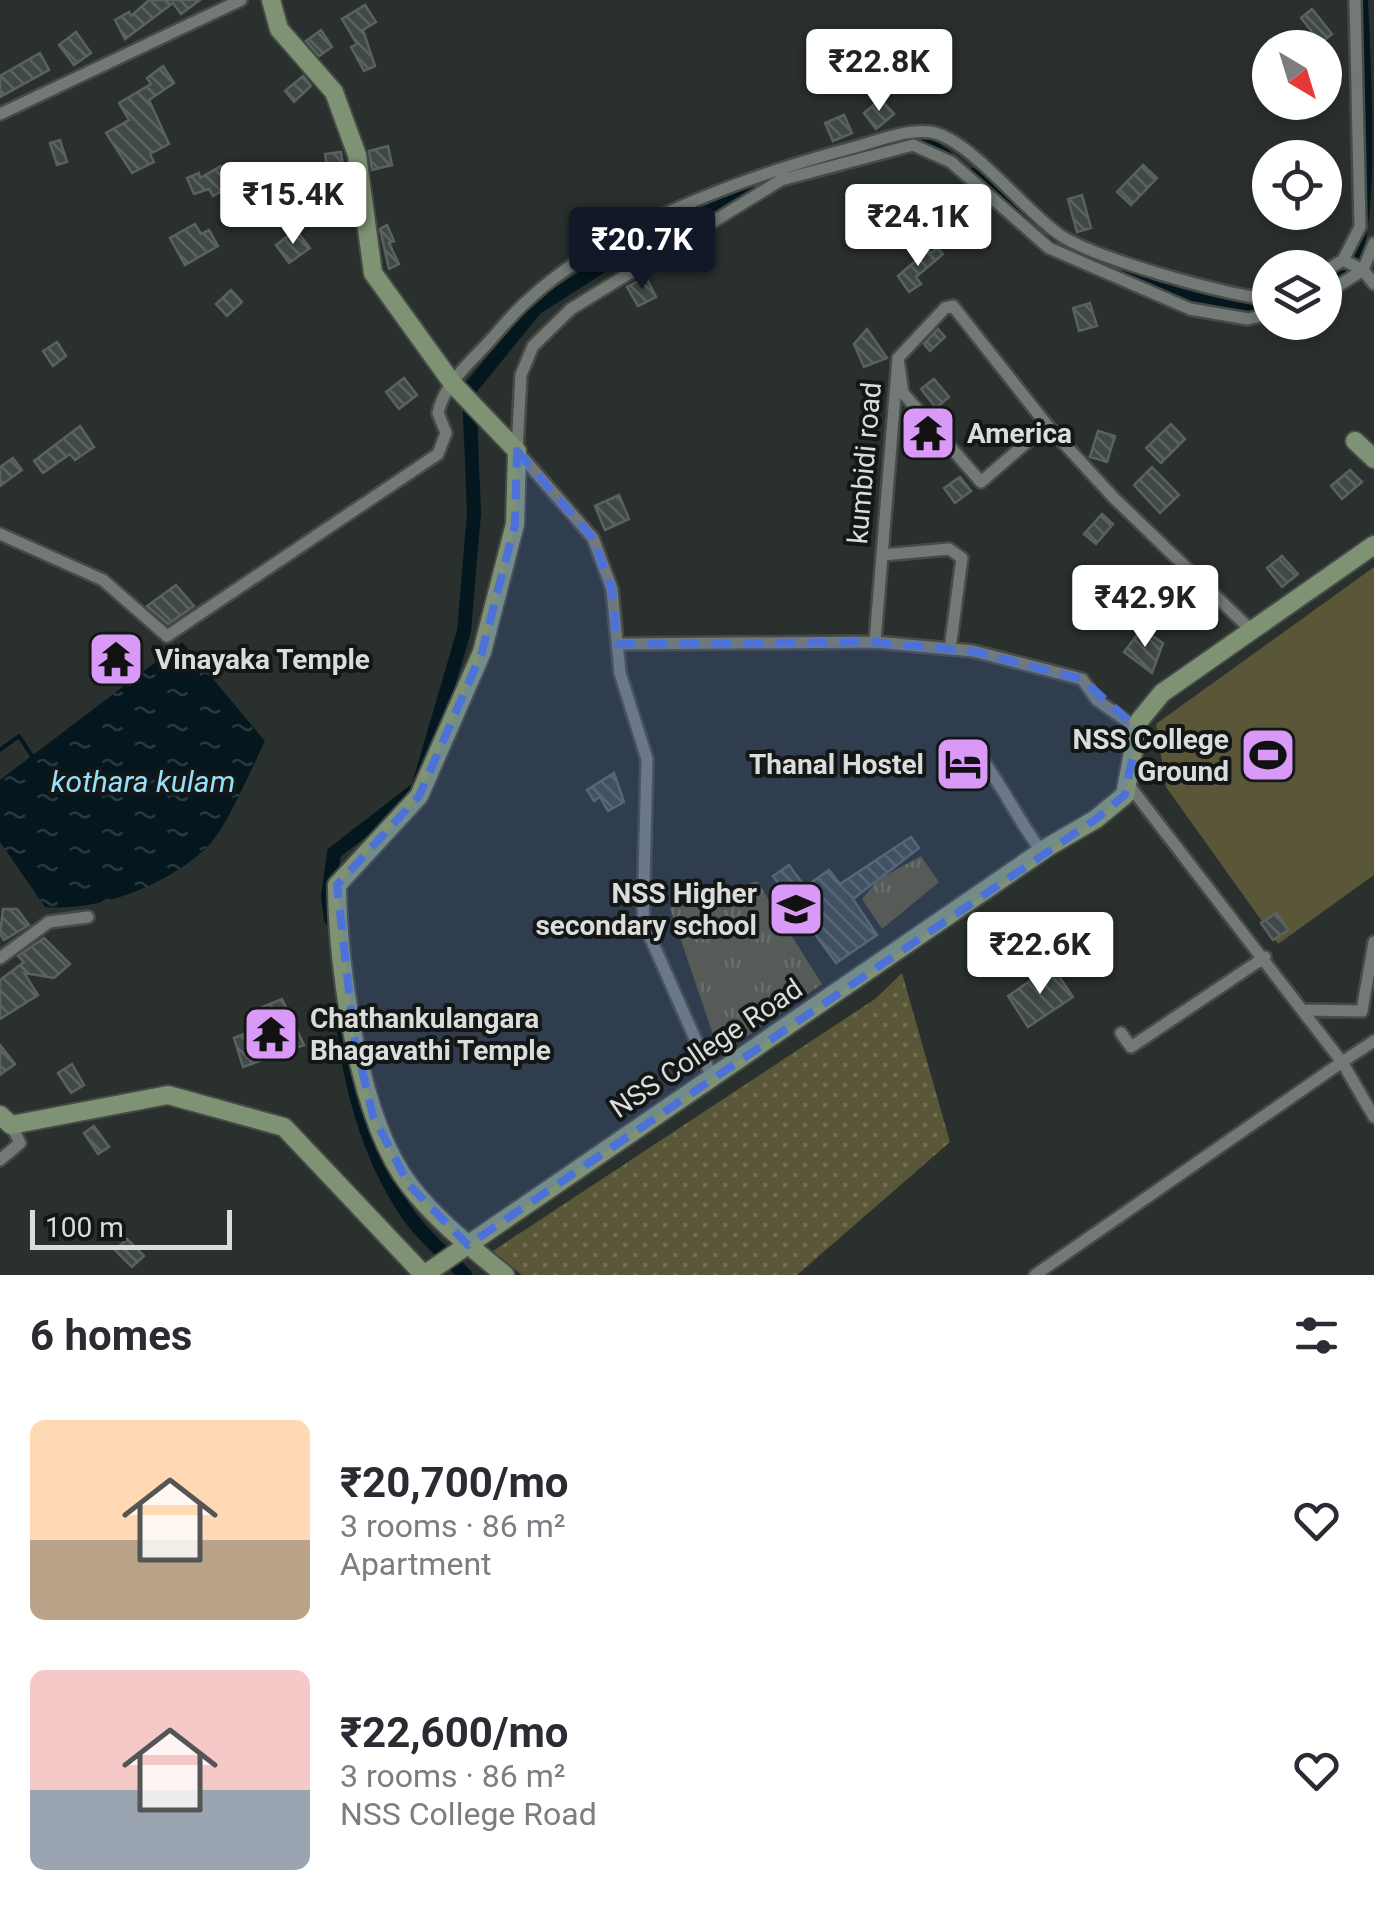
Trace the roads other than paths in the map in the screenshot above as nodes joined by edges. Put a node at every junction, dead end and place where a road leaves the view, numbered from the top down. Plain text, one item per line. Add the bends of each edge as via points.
1 (241, 0) edge
2 (271, 0) edge
3 (1356, 0) edge
4 (0, 114) edge
5 (1374, 243) edge
6 (1344, 260) joint
7 (1363, 270) junction
8 (1342, 283) edge
9 (1374, 284) edge
10 (1252, 296) edge
11 (1252, 317) edge
12 (898, 358) junction
13 (452, 384) junction
14 (1047, 425) junction
15 (1355, 441) dead end
16 (516, 451) junction
17 (1374, 459) edge
18 (0, 534) edge
19 (1374, 545) edge
20 (882, 555) junction
21 (1251, 630) junction
22 (875, 642) junction
23 (618, 644) junction
24 (950, 649) junction
25 (1138, 729) junction
26 (978, 754) dead end
27 (1128, 784) junction
28 (1058, 842) junction
29 (88, 916) dead end
30 (1374, 942) edge
31 (1265, 957) junction
32 (0, 958) edge
33 (1304, 1010) junction
34 (1121, 1033) dead end
35 (1374, 1040) edge
36 (1342, 1062) junction
37 (712, 1077) junction
38 (1374, 1117) edge
39 (6, 1120) edge
40 (0, 1160) edge
41 (464, 1248) junction
42 (505, 1275) edge
43 (1034, 1275) edge

1 - 4 street
2 - 13 main road via 279,29 334,92 357,155 373,273
3 - 6 street via 1360,227
5 - 7 street
6 - 7 street
7 - 8 street
7 - 9 street
10 - 13 street via 1210,289 1062,237 963,149 931,132 792,164 619,238 528,299
11 - 16 street via 1190,309 1050,248 951,162 912,146 781,180 571,309 533,346 521,375
12 - 14 street via 953,306
12 - 14 street, kumbidi road via 903,392 981,482
12 - 20 street, kumbidi road
13 - 16 main road
13 - 18 street via 438,412 446,433 438,454 167,636 103,580
14 - 21 street
15 - 17 main road
16 - 23 street via 593,538 612,589
16 - 41 main road via 515,524 482,652 419,796 337,885 354,1036 373,1116 408,1185
19 - 21 main road
20 - 22 street, kumbidi road
20 - 24 street via 949,548 962,558
21 - 25 main road via 1162,694
22 - 23 street
22 - 24 street
23 - 37 street via 620,673 647,759 642,921
24 - 25 street via 1082,679 1097,700
25 - 27 main road
26 - 28 street via 1040,849
27 - 28 main road, NSS College Road via 1096,819
27 - 31 street
28 - 37 main road, NSS College Road
29 - 32 street via 49,922
30 - 33 street via 1362,1012
31 - 33 street
31 - 34 street via 1131,1047
33 - 36 street
35 - 36 street
36 - 38 street
36 - 43 street
37 - 41 main road, NSS College Road
39 - 40 street via 20,1142
39 - 41 main road, NSS College Road via 168,1094 284,1127 424,1275
41 - 42 main road

